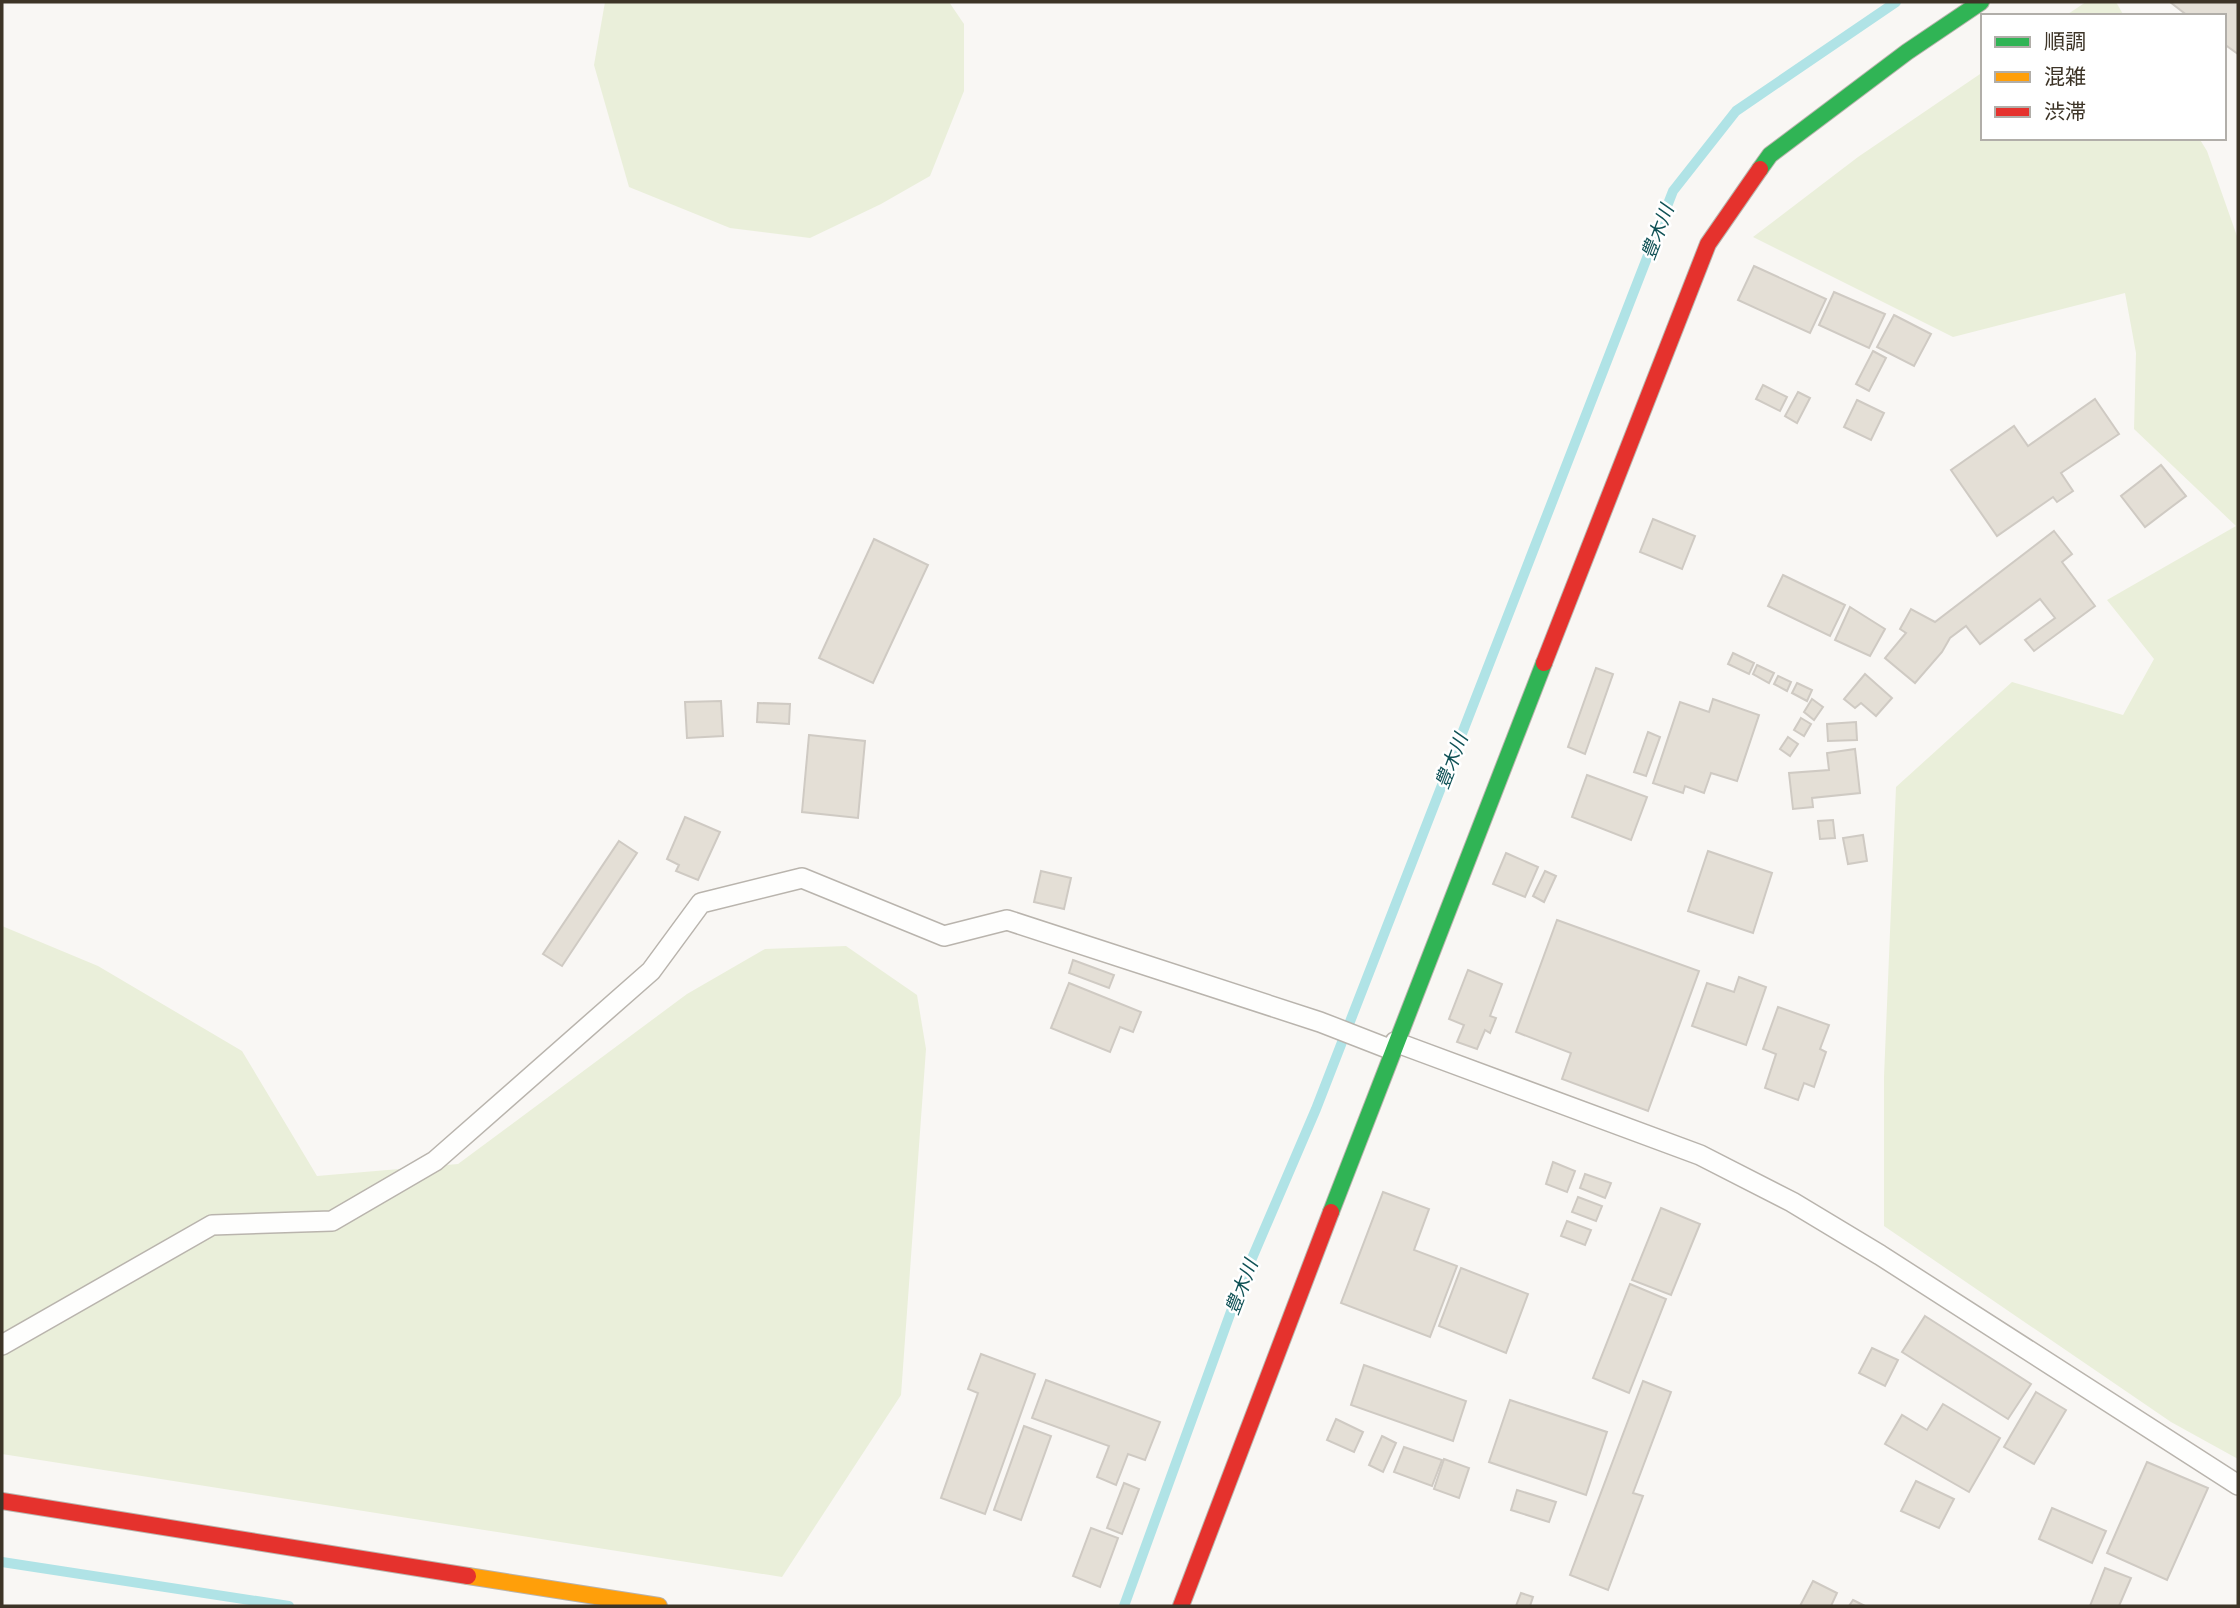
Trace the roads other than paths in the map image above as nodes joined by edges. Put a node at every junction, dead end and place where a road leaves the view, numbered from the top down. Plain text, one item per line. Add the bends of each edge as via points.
1 (1981, 2) edge
2 (1394, 1046) junction
3 (2, 1345) edge
4 (2238, 1485) edge
5 (2, 1501) edge
6 (634, 1604) edge
7 (659, 1606) edge
8 (1181, 1606) edge

1 - 2 street via 1770,155 1709,244
2 - 3 lane via 1007,919 944,936 802,878 701,903 651,971 435,1161 332,1221 212,1225
2 - 4 lane via 1700,1155 1793,1202
2 - 8 street
5 - 6 street
6 - 7 street

